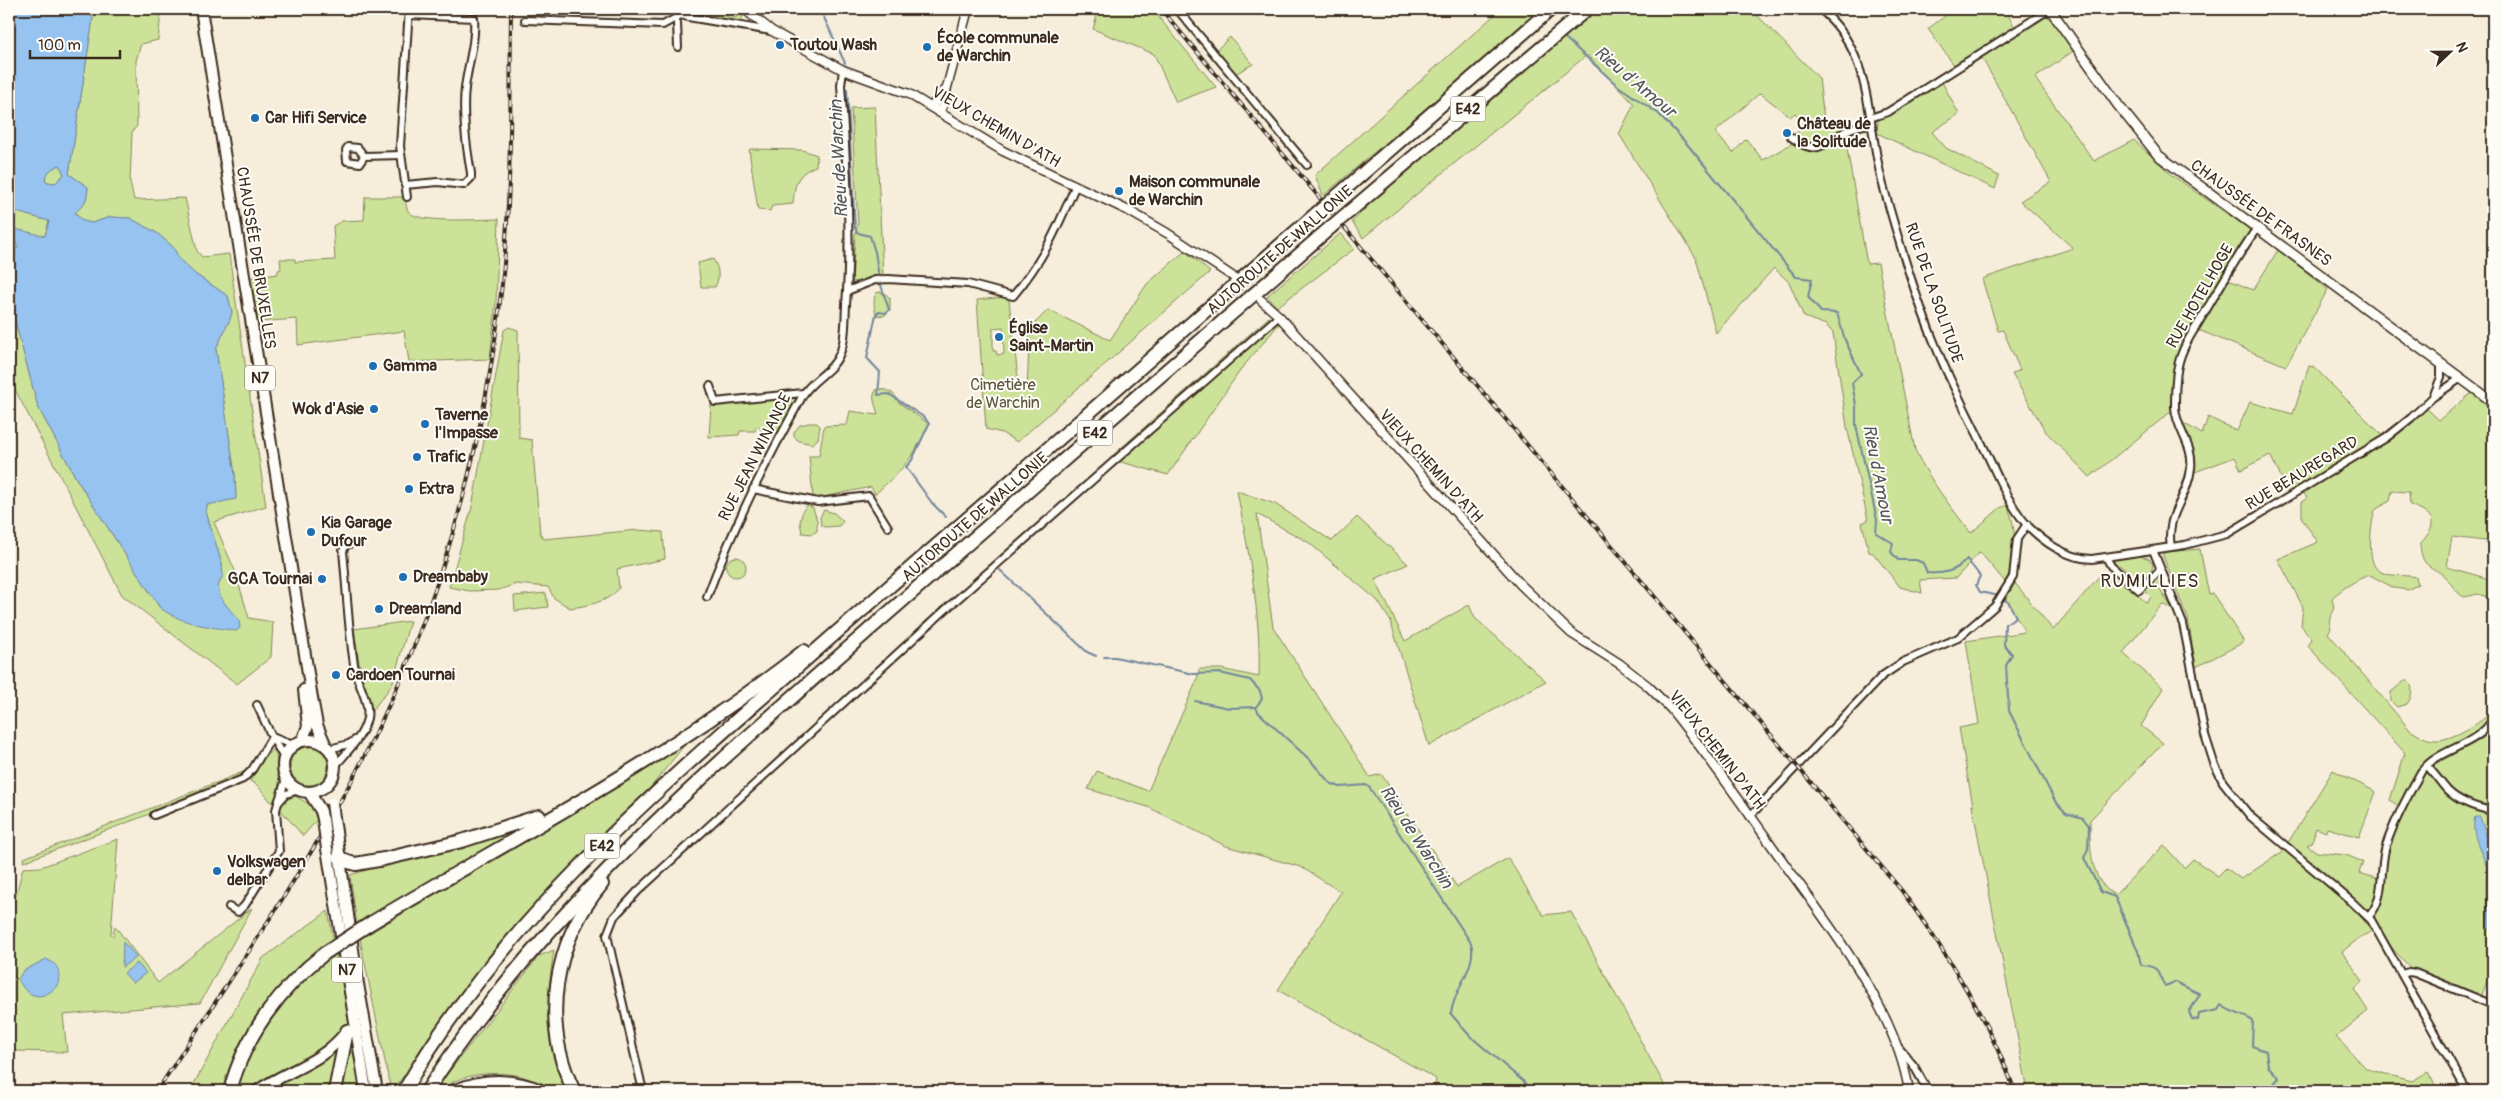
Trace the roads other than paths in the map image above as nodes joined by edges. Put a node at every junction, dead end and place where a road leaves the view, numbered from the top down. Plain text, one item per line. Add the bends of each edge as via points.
1 (195, 9) edge
2 (200, 9) edge
3 (744, 9) edge
4 (968, 9) edge
5 (1177, 9) edge
6 (1551, 9) edge
7 (1587, 9) edge
8 (1820, 9) edge
9 (2050, 9) edge
10 (409, 12) edge
11 (457, 12) edge
12 (682, 12) edge
13 (525, 20) dead end
14 (678, 23) dead end
15 (772, 31) junction
16 (678, 47) dead end
17 (843, 70) junction
18 (936, 110) junction
19 (1871, 121) junction
20 (1791, 137) dead end
21 (401, 155) junction
22 (364, 156) dead end
23 (1307, 165) dead end
24 (406, 185) junction
25 (1074, 187) junction
26 (407, 197) dead end
27 (2257, 228) junction
28 (1232, 276) dead end
29 (847, 291) junction
30 (1261, 300) dead end
31 (1279, 316) junction
32 (2441, 364) junction
33 (2461, 378) junction
34 (710, 386) dead end
35 (803, 393) junction
36 (2434, 397) junction
37 (2493, 402) edge
38 (753, 489) junction
39 (2027, 524) junction
40 (888, 527) dead end
41 (350, 544) dead end
42 (2171, 547) junction
43 (2153, 550) junction
44 (2106, 557) junction
45 (2160, 570) junction
46 (706, 597) dead end
47 (837, 633) junction
48 (257, 705) dead end
49 (2493, 719) edge
50 (272, 737) junction
51 (356, 739) junction
52 (298, 743) junction
53 (328, 748) junction
54 (284, 758) junction
55 (335, 766) junction
56 (2427, 766) junction
57 (286, 779) junction
58 (330, 782) junction
59 (304, 791) junction
60 (278, 802) junction
61 (576, 802) junction
62 (2493, 811) edge
63 (154, 815) dead end
64 (1750, 816) junction
65 (624, 851) junction
66 (340, 857) junction
67 (230, 907) dead end
68 (2368, 917) junction
69 (2402, 974) junction
70 (2493, 1005) edge
71 (353, 1006) junction
72 (347, 1031) junction
73 (1899, 1048) junction
74 (230, 1091) edge
75 (257, 1091) edge
76 (335, 1091) edge
77 (366, 1091) edge
78 (377, 1091) edge
79 (404, 1091) edge
80 (427, 1091) edge
81 (455, 1091) edge
82 (541, 1091) edge
83 (574, 1091) edge
84 (643, 1091) edge
85 (1909, 1091) edge
86 (1928, 1091) edge
87 (2467, 1091) edge

1 - 52 main road, CHAUSSÉE DE BRUXELLES / N7 via 300,665 308,726
2 - 53 main road, CHAUSSÉE DE BRUXELLES / N7 via 312,698 317,725
3 - 15 street, VIEUX CHEMIN D'ATH
4 - 18 street via 946,91 947,98
5 - 23 street
6 - 47 highway, AUTOROUTE DE WALLONIE / E42, bridge
7 - 65 highway, AUTOROUTE DE WALLONIE / E42, bridge via 1330,228 802,689
8 - 19 street, RUE DE LA SOLITUDE via 1840,28 1855,53 1862,70
9 - 19 street
9 - 27 main road, CHAUSSÉE DE FRASNES via 2158,155
10 - 11 street
10 - 21 street via 400,112
11 - 24 street via 474,18 464,112 471,178 464,185 438,182
12 - 13 street via 663,26
12 - 15 street
14 - 16 street
15 - 17 street, VIEUX CHEMIN D'ATH
17 - 18 street, VIEUX CHEMIN D'ATH via 909,94
17 - 29 street, RUE JEAN WINANCE via 841,85 850,207
18 - 25 street, VIEUX CHEMIN D'ATH via 1003,151
19 - 20 street via 1850,128 1818,148 1806,147
19 - 39 street, RUE DE LA SOLITUDE via 1883,184 1931,333 1995,470
21 - 22 street
21 - 24 street
24 - 26 street
25 - 28 street, VIEUX CHEMIN D'ATH via 1129,211
25 - 29 street via 1048,249 1013,296 968,284 888,279
27 - 32 main road, CHAUSSÉE DE FRASNES
27 - 42 street, RUE HOTELHOGE via 2191,335 2178,366 2175,411 2190,447 2191,468 2186,492 2170,524
29 - 35 street, RUE JEAN WINANCE via 841,352 836,362
30 - 31 street, VIEUX CHEMIN D'ATH
31 - 64 street, VIEUX CHEMIN D'ATH via 1521,585 1571,633 1620,664 1671,710
31 - 84 street via 945,610 638,891 614,917 606,935
32 - 33 main road, CHAUSSÉE DE FRASNES
32 - 36 street, RUE BEAUREGARD via 2441,377
33 - 36 street, RUE BEAUREGARD
33 - 37 main road, CHAUSSÉE DE FRASNES
34 - 35 street via 715,402
35 - 38 street, RUE JEAN WINANCE
36 - 42 street, RUE BEAUREGARD via 2386,438 2244,525 2218,538
38 - 40 street via 818,502 869,496
38 - 46 street, RUE JEAN WINANCE
39 - 44 street, RUE DE LA SOLITUDE via 2044,540 2072,556 2084,559
39 - 64 street via 2018,535 2014,573 1998,602 1962,636 1903,662 1882,676
41 - 51 street via 343,551 348,615 367,717
42 - 43 street
43 - 44 street
43 - 45 street
44 - 45 street via 2111,566 2139,590
45 - 68 street via 2184,624 2205,735 2223,782 2250,816
47 - 61 highway via 819,639 751,693 695,731
47 - 79 highway, AUTOROUTE DE WALLONIE / E42 via 670,780 557,892 456,1012
48 - 50 street
49 - 56 street via 2480,735
50 - 52 street
50 - 54 street
50 - 63 street via 244,779
51 - 53 street via 349,744
51 - 55 street
52 - 53 main road via 319,742
52 - 54 main road
53 - 55 main road
54 - 57 main road
55 - 58 main road
56 - 62 street via 2437,774 2447,790 2475,808
56 - 68 street via 2418,778 2386,846 2379,894
57 - 59 main road
57 - 60 street
58 - 59 main road via 317,791
58 - 66 main road, N7, bridge
59 - 60 street via 286,794
59 - 71 main road, N7, bridge via 317,803 323,819
60 - 67 street via 279,851 245,905 238,912
61 - 66 highway via 494,832 404,855 356,864
61 - 74 highway, bridge via 325,953 287,987 265,1016 244,1052
64 - 73 street, VIEUX CHEMIN D'ATH via 1833,931 1881,1009
65 - 80 highway, AUTOROUTE DE WALLONIE / E42 via 560,917 504,983
65 - 83 highway via 619,864 581,913 560,969 555,1025 562,1063
66 - 78 main road, N7
68 - 69 street
69 - 70 street via 2415,973
69 - 87 street
71 - 72 main road
71 - 77 main road, N7
72 - 75 main road via 318,1060
72 - 76 highway
73 - 85 street
73 - 86 street, VIEUX CHEMIN D'ATH
81 - 82 highway via 501,1081

